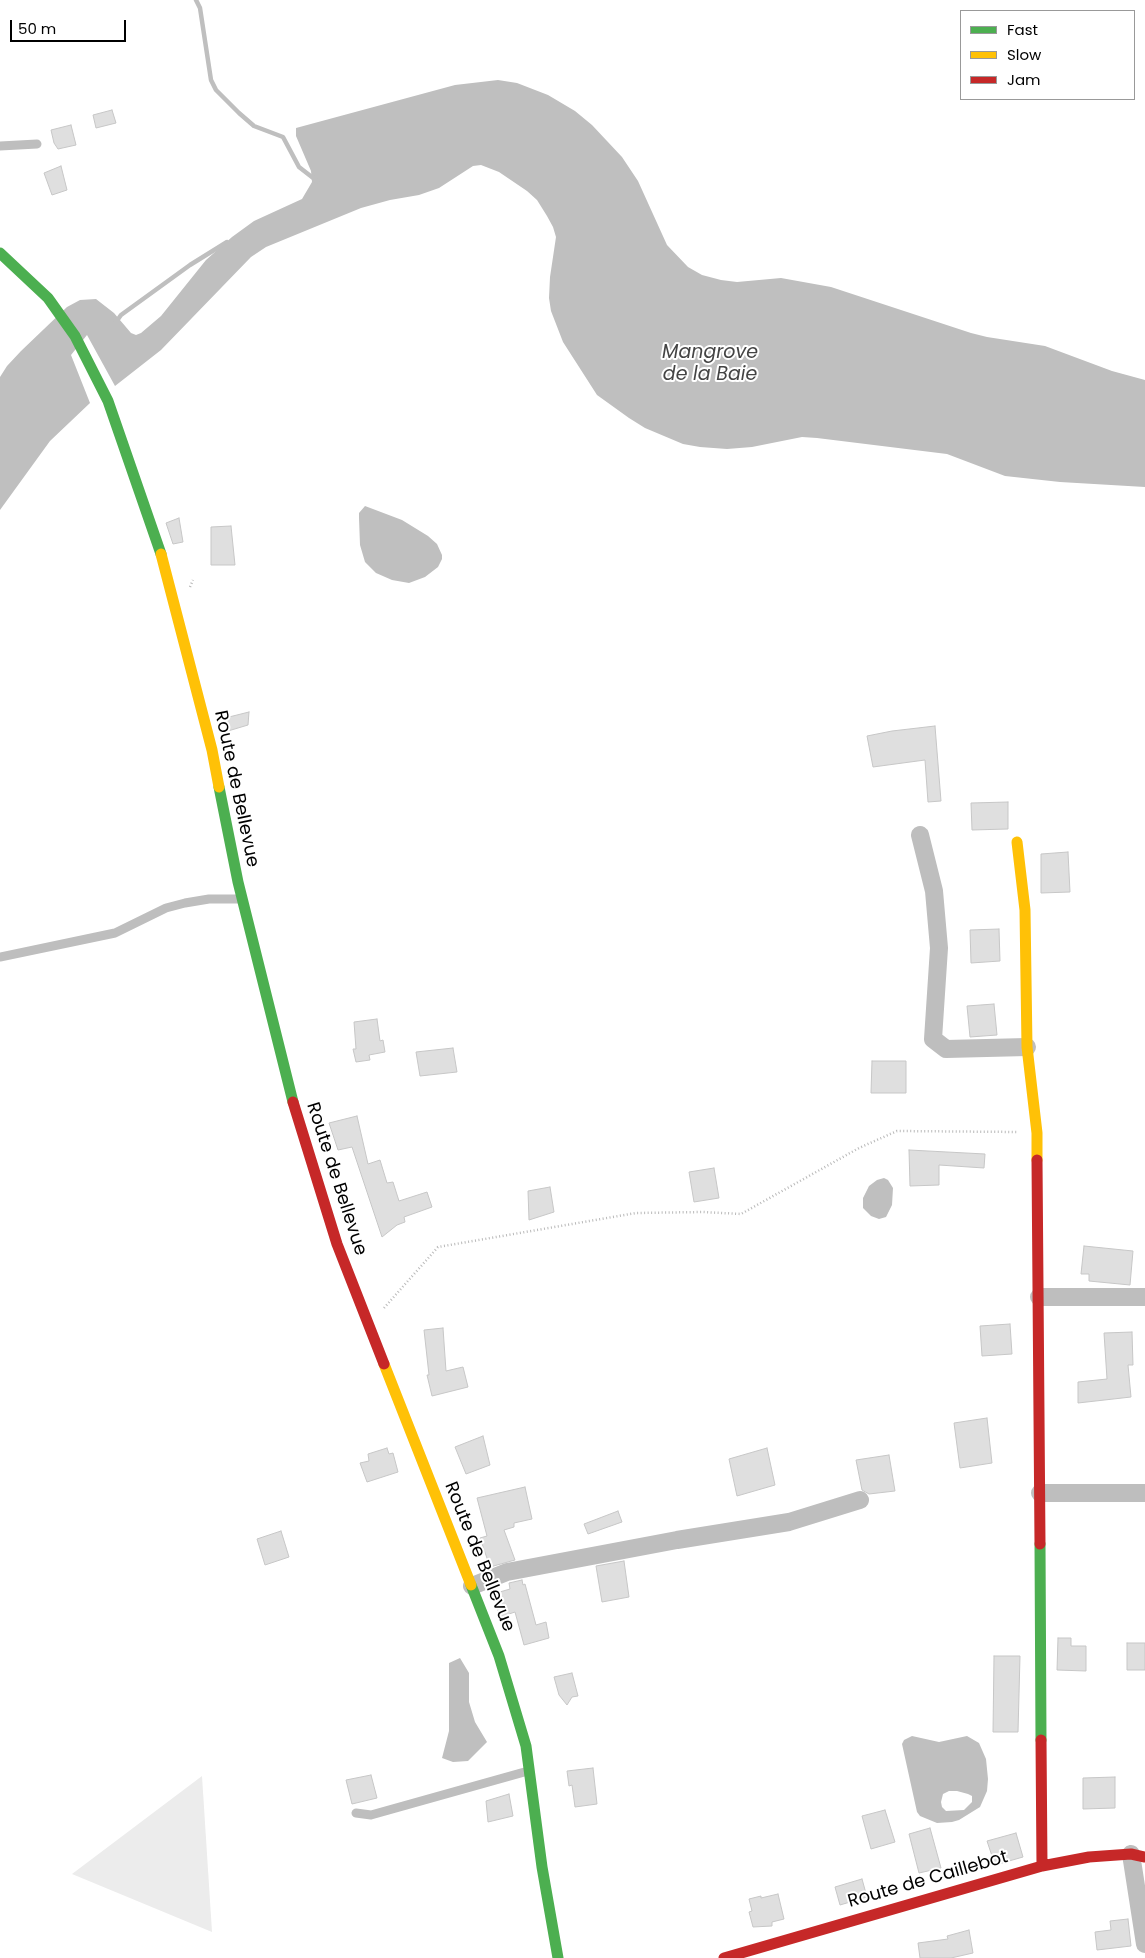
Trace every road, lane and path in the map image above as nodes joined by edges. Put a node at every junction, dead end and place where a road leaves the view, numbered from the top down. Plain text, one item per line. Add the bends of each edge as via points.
1 (37, 144) dead end
2 (0, 146) edge
3 (0, 253) edge
4 (920, 835) dead end
5 (1017, 842) dead end
6 (242, 899) junction
7 (0, 957) edge
8 (1027, 1047) junction
9 (1037, 1133) junction
10 (1039, 1297) junction
11 (1145, 1297) edge
12 (368, 1325) junction
13 (1040, 1493) junction
14 (1145, 1493) edge
15 (860, 1500) dead end
16 (472, 1586) junction
17 (531, 1771) junction
18 (356, 1813) dead end
19 (1138, 1855) edge
20 (1042, 1866) junction
21 (1145, 1944) edge
22 (558, 1958) edge
23 (724, 1958) edge

1 - 2 lane
3 - 6 main road, Route de Bellevue via 48,298 75,336 108,401 157,540 212,750
4 - 8 street via 934,892 939,948 933,1039 946,1049
5 - 8 main road via 1025,910
6 - 7 lane via 185,903 166,908 115,933
6 - 12 main road, Route de Bellevue via 291,1096 337,1244
8 - 9 main road
9 - 10 main road
9 - 12 path via 897,1131 859,1148 742,1214 636,1213 438,1247
10 - 11 street
10 - 13 main road
12 - 16 main road, Route de Bellevue
13 - 14 street
13 - 20 main road
15 - 16 street via 789,1522 506,1572
16 - 17 main road, Route de Bellevue via 499,1656
17 - 18 lane via 371,1815
17 - 22 main road, Route de Bellevue via 542,1867
19 - 20 main road, Route de Caillebot via 1089,1857
19 - 21 street
20 - 23 main road, Route de Caillebot

